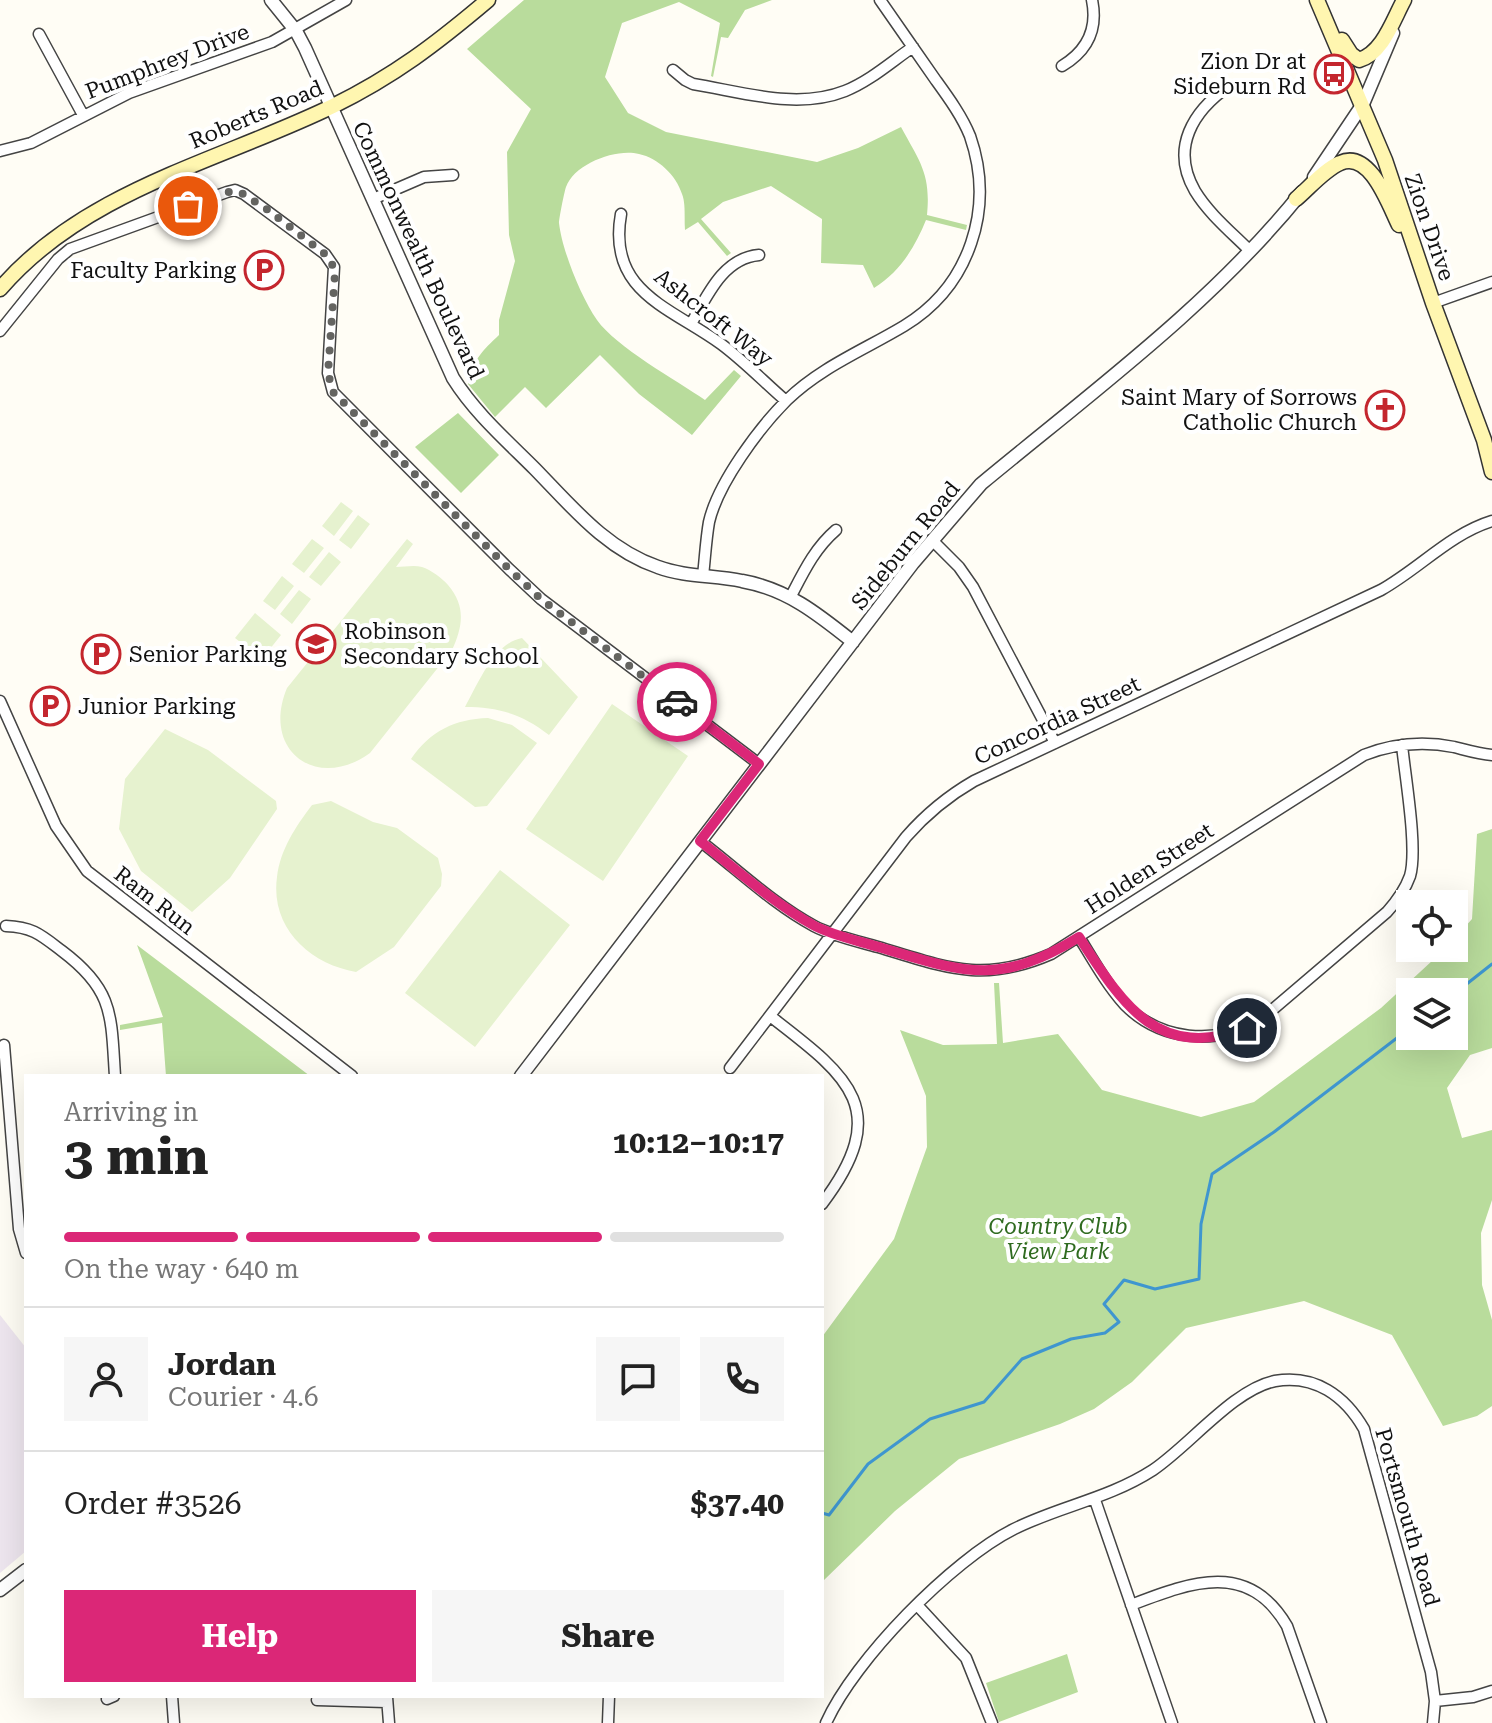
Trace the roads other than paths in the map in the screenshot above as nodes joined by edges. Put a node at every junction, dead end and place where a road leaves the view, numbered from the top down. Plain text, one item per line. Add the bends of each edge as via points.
1 (271, 0) edge
2 (346, 0) edge
3 (488, 0) edge
4 (880, 0) edge
5 (1092, 0) edge
6 (1405, 0) edge
7 (1320, 7) edge
8 (296, 31) junction
9 (39, 34) dead end
10 (913, 47) junction
11 (1062, 66) dead end
12 (673, 70) dead end
13 (1229, 86) dead end
14 (1363, 104) junction
15 (332, 107) junction
16 (83, 115) junction
17 (0, 151) edge
18 (453, 175) dead end
19 (373, 199) junction
20 (1296, 199) junction
21 (621, 214) dead end
22 (1250, 251) junction
23 (759, 255) dead end
24 (1420, 265) junction
25 (1492, 282) edge
26 (0, 289) edge
27 (1433, 303) junction
28 (691, 324) junction
29 (0, 331) edge
30 (786, 401) junction
31 (1492, 472) edge
32 (1492, 521) edge
33 (836, 530) dead end
34 (932, 540) junction
35 (703, 576) junction
36 (791, 596) junction
37 (853, 642) junction
38 (0, 701) edge
39 (1055, 743) junction
40 (1402, 745) junction
41 (1492, 755) edge
42 (759, 764) junction
43 (700, 841) junction
44 (6, 926) dead end
45 (834, 933) junction
46 (1079, 937) junction
47 (770, 1016) junction
48 (4, 1045) dead end
49 (730, 1068) dead end
50 (115, 1074) edge
51 (349, 1074) edge
52 (523, 1074) edge
53 (824, 1201) edge
54 (24, 1246) edge
55 (1095, 1500) junction
56 (24, 1572) edge
57 (0, 1590) edge
58 (1131, 1605) junction
59 (918, 1606) junction
60 (1492, 1691) edge
61 (172, 1698) edge
62 (609, 1698) edge
63 (387, 1699) edge
64 (317, 1700) dead end
65 (1435, 1701) junction
66 (174, 1723) edge
67 (389, 1723) edge
68 (608, 1723) edge
69 (826, 1723) edge
70 (992, 1723) edge
71 (1172, 1723) edge
72 (1321, 1723) edge
73 (1433, 1723) edge

1 - 8 street, Commonwealth Boulevard
2 - 8 street, Pumphrey Drive
3 - 15 main road, Roberts Road via 410,63
4 - 10 street
5 - 11 street via 1089,41
6 - 7 main road via 1376,50 1359,60
6 - 14 street, Sideburn Road
7 - 14 main road, Zion Drive
8 - 15 street, Commonwealth Boulevard
8 - 16 street, Pumphrey Drive
9 - 16 street
10 - 12 street via 855,86 816,99 787,100 693,84
10 - 30 street via 969,134 979,170 975,235 965,260 935,303 823,370
13 - 22 street via 1197,115 1186,161 1202,201
14 - 20 street, Sideburn Road
14 - 24 main road, Zion Drive
15 - 19 street, Commonwealth Boulevard
15 - 26 main road, Roberts Road via 103,208 40,249
16 - 17 street, Pumphrey Drive via 31,143
18 - 19 street via 424,177
19 - 35 street, Commonwealth Boulevard via 453,378 480,415 609,542 660,568
20 - 22 street, Sideburn Road
20 - 24 main road via 1338,164 1361,163 1373,174
21 - 28 street, Ashcroft Way via 618,241 632,278 656,304
22 - 34 street, Sideburn Road via 1139,354 981,484
23 - 28 street via 744,257 724,272
24 - 27 main road, Zion Drive
25 - 27 street
27 - 31 main road, Zion Drive
28 - 30 street, Ashcroft Way
29 - 42 street via 58,259 77,244 227,192 244,194 325,254 334,267 328,373 336,396 541,599
30 - 35 street via 718,494
32 - 39 street, Concordia Street via 1462,533 1381,590
33 - 36 street via 812,557
34 - 37 street, Sideburn Road
34 - 39 street via 973,587
35 - 36 street, Commonwealth Boulevard via 741,580
36 - 37 street, Commonwealth Boulevard
37 - 42 street, Sideburn Road
38 - 51 street, Ram Run via 56,826 87,871
39 - 45 street, Concordia Street via 974,781 934,808
40 - 41 street, Holden Street via 1435,744
40 - 46 street, Holden Street via 1348,762
40 - 46 street via 1413,855 1404,891 1387,912 1258,1022 1209,1037 1159,1028 1124,1004
42 - 43 street, Sideburn Road
43 - 45 street, Holden Street via 796,915
43 - 52 street, Sideburn Road
44 - 50 street via 39,933 96,982 109,1011
45 - 46 street, Holden Street via 944,967 979,972 1029,964
45 - 47 street, Concordia Street
47 - 49 street, Concordia Street
47 - 53 street via 836,1068 853,1098 858,1126 853,1154
48 - 54 street
55 - 58 street
55 - 59 street, Portsmouth Road via 995,1540
55 - 65 street, Portsmouth Road via 1160,1465 1257,1387 1295,1380 1328,1389 1354,1412 1366,1437
56 - 57 street
58 - 71 street
58 - 72 street via 1209,1580 1237,1584 1262,1596 1287,1626
59 - 69 street, Portsmouth Road via 869,1656
59 - 70 street via 966,1658
60 - 65 street
61 - 66 street
62 - 68 street
63 - 64 street
63 - 67 street
65 - 73 street, Portsmouth Road

